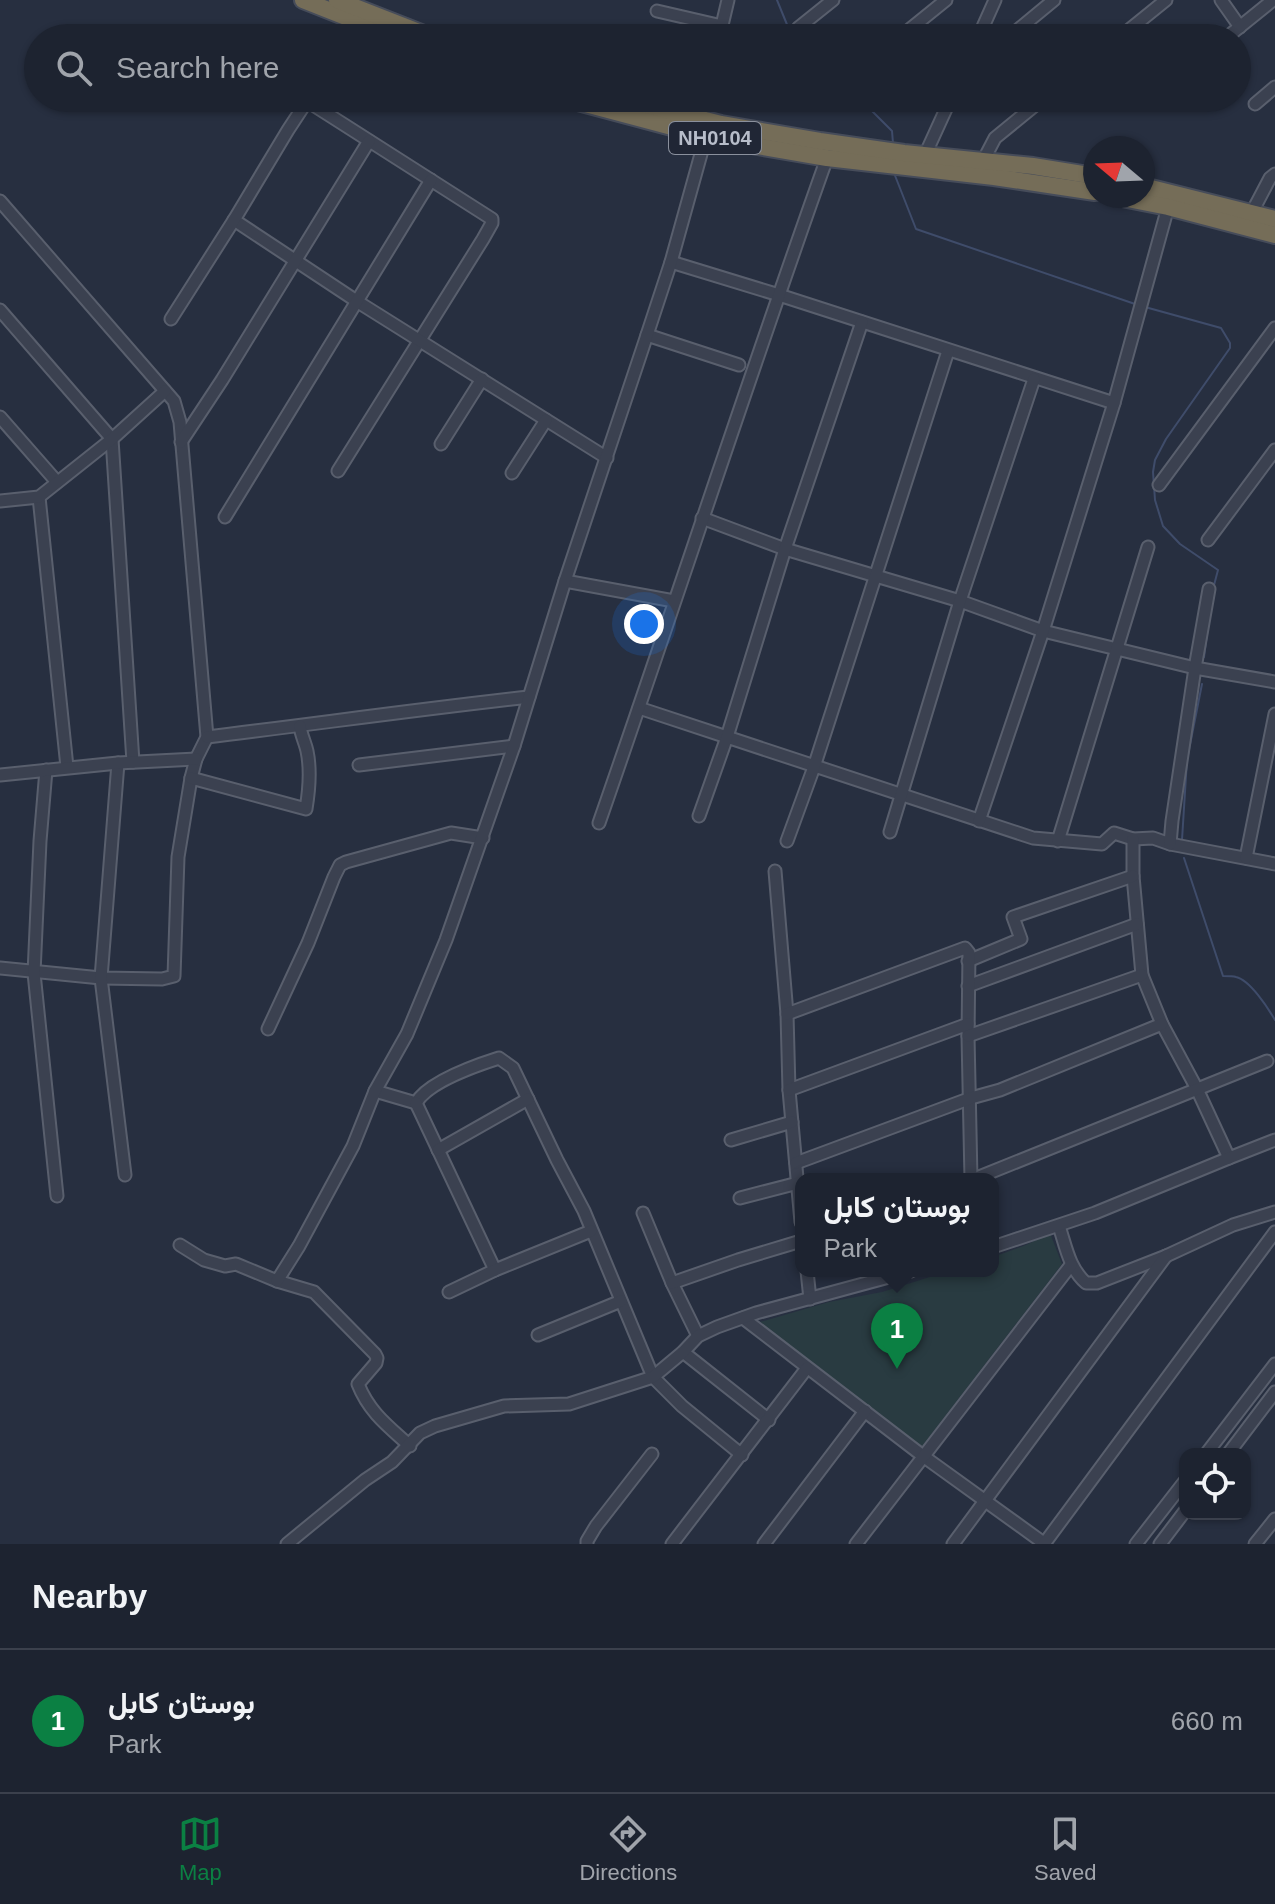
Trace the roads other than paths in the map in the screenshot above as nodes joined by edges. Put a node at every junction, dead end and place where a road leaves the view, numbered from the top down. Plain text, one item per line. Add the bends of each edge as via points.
1 (303, 0) edge
2 (337, 0) edge
3 (728, 0) edge
4 (833, 0) edge
5 (946, 0) edge
6 (995, 0) edge
7 (1054, 0) edge
8 (1166, 0) edge
9 (1221, 0) edge
10 (1273, 0) edge
11 (657, 11) dead end
12 (355, 21) junction
13 (353, 24) edge
14 (363, 24) edge
15 (398, 24) edge
16 (697, 24) edge
17 (723, 24) edge
18 (803, 24) edge
19 (916, 24) edge
20 (984, 24) edge
21 (1025, 24) edge
22 (1136, 24) edge
23 (1238, 24) edge
24 (1244, 24) edge
25 (1275, 87) edge
26 (1255, 104) dead end
27 (300, 112) edge
28 (326, 112) edge
29 (624, 112) edge
30 (674, 112) edge
31 (703, 112) edge
32 (945, 112) edge
33 (1027, 112) edge
34 (701, 119) junction
35 (715, 133) junction
36 (369, 141) junction
37 (821, 152) junction
38 (925, 155) junction
39 (903, 160) junction
40 (983, 161) junction
41 (1083, 174) edge
42 (1275, 174) edge
43 (431, 180) junction
44 (1083, 190) edge
45 (1155, 190) edge
46 (1269, 190) edge
47 (0, 201) edge
48 (1155, 204) edge
49 (1168, 207) junction
50 (1275, 219) edge
51 (234, 220) junction
52 (1248, 220) junction
53 (1275, 235) edge
54 (296, 260) junction
55 (671, 262) junction
56 (779, 295) junction
57 (358, 302) junction
58 (0, 310) edge
59 (171, 319) dead end
60 (862, 322) junction
61 (1275, 328) edge
62 (647, 335) junction
63 (421, 340) junction
64 (948, 351) junction
65 (739, 365) dead end
66 (482, 379) junction
67 (1034, 379) junction
68 (165, 391) junction
69 (1114, 403) junction
70 (0, 417) edge
71 (546, 420) junction
72 (112, 439) junction
73 (180, 442) junction
74 (441, 444) dead end
75 (1275, 450) edge
76 (607, 458) junction
77 (338, 471) dead end
78 (512, 473) dead end
79 (57, 482) junction
80 (1159, 485) dead end
81 (39, 497) junction
82 (0, 501) edge
83 (225, 517) dead end
84 (702, 518) junction
85 (1208, 540) dead end
86 (1148, 547) dead end
87 (785, 549) junction
88 (876, 576) junction
89 (565, 581) junction
90 (1209, 589) dead end
91 (674, 601) junction
92 (960, 601) junction
93 (1043, 631) junction
94 (1117, 650) junction
95 (1195, 668) junction
96 (1275, 682) edge
97 (529, 697) junction
98 (639, 708) junction
99 (1275, 714) edge
100 (300, 726) junction
101 (207, 737) junction
102 (727, 737) junction
103 (514, 746) junction
104 (196, 759) junction
105 (133, 762) junction
106 (118, 763) junction
107 (359, 765) dead end
108 (67, 767) junction
109 (814, 767) junction
110 (46, 770) junction
111 (0, 775) edge
112 (191, 778) junction
113 (902, 795) junction
114 (699, 816) dead end
115 (979, 821) junction
116 (599, 823) dead end
117 (890, 832) dead end
118 (483, 838) junction
119 (1133, 839) junction
120 (787, 841) dead end
121 (1058, 841) junction
122 (1170, 844) junction
123 (1246, 858) junction
124 (1275, 864) edge
125 (775, 871) dead end
126 (1133, 876) junction
127 (1137, 924) junction
128 (968, 961) junction
129 (0, 968) edge
130 (34, 973) junction
131 (1142, 975) junction
132 (101, 978) junction
133 (968, 986) junction
134 (787, 1014) junction
135 (1162, 1024) junction
136 (268, 1029) dead end
137 (968, 1030) junction
138 (1267, 1061) dead end
139 (1197, 1089) junction
140 (789, 1090) junction
141 (375, 1091) junction
142 (971, 1098) junction
143 (528, 1099) junction
144 (416, 1103) junction
145 (792, 1122) junction
146 (731, 1140) dead end
147 (1275, 1140) edge
148 (438, 1150) junction
149 (1229, 1158) junction
150 (796, 1163) junction
151 (797, 1173) edge
152 (972, 1173) edge
153 (987, 1173) edge
154 (125, 1175) dead end
155 (795, 1184) edge
156 (57, 1196) dead end
157 (740, 1198) dead end
158 (1275, 1212) edge
159 (643, 1213) dead end
160 (1059, 1226) junction
161 (591, 1231) junction
162 (1275, 1232) edge
163 (795, 1243) edge
164 (180, 1245) dead end
165 (999, 1245) edge
166 (1166, 1256) junction
167 (1071, 1265) junction
168 (495, 1270) junction
169 (808, 1277) edge
170 (889, 1277) edge
171 (277, 1281) junction
172 (672, 1283) junction
173 (449, 1292) dead end
174 (810, 1299) junction
175 (621, 1301) junction
176 (743, 1318) junction
177 (538, 1335) dead end
178 (698, 1336) junction
179 (683, 1352) junction
180 (1275, 1364) edge
181 (807, 1368) junction
182 (653, 1377) junction
183 (1275, 1392) edge
184 (865, 1411) junction
185 (769, 1420) junction
186 (410, 1446) junction
187 (1211, 1448) edge
188 (1233, 1448) edge
189 (652, 1454) dead end
190 (742, 1455) junction
191 (923, 1456) junction
192 (1179, 1489) edge
193 (986, 1501) junction
194 (1179, 1519) edge
195 (1275, 1519) edge
196 (287, 1544) edge
197 (587, 1544) edge
198 (672, 1544) edge
199 (764, 1544) edge
200 (856, 1544) edge
201 (953, 1544) edge
202 (1045, 1544) edge
203 (1136, 1544) edge
204 (1160, 1544) edge
205 (1255, 1544) edge

1 - 12 highway
2 - 15 highway
3 - 17 street
4 - 18 street
5 - 19 street
6 - 20 street
7 - 21 street
8 - 22 street
9 - 23 street
10 - 24 street
11 - 16 street
12 - 13 street
12 - 14 highway
25 - 26 street
27 - 51 street
28 - 36 street
29 - 35 highway, NH0104
30 - 34 highway, NH0104
31 - 34 street
32 - 38 street
33 - 40 street via 995,138
34 - 35 highway, NH0104
35 - 37 highway, NH0104
35 - 55 street
36 - 43 street
36 - 54 street
37 - 39 highway, NH0104
37 - 56 street
38 - 39 highway, NH0104
38 - 40 highway, NH0104
39 - 44 highway, NH0104
40 - 41 highway, NH0104
42 - 46 street
43 - 57 street
43 - 63 street via 492,223
45 - 52 highway
46 - 52 street
47 - 68 street
48 - 49 highway
49 - 52 highway
49 - 69 street
50 - 52 highway
51 - 54 street
51 - 59 street
52 - 53 highway
54 - 57 street
54 - 73 street
55 - 56 street
55 - 62 street
56 - 60 street
56 - 84 street
57 - 63 street
57 - 83 street
58 - 72 street
60 - 64 street
60 - 87 street
61 - 80 street
62 - 65 street
62 - 76 street
63 - 66 street
63 - 77 street
64 - 67 street
64 - 88 street
66 - 71 street
66 - 74 street
67 - 69 street
67 - 92 street
68 - 72 street
68 - 73 street via 174,401
69 - 93 street
70 - 79 street
71 - 76 street
71 - 78 street
72 - 79 street
72 - 105 street
73 - 101 street
75 - 85 street
76 - 89 street
79 - 81 street
81 - 82 street
81 - 108 street
84 - 87 street
84 - 91 street
86 - 94 street
87 - 88 street
87 - 102 street
88 - 92 street
88 - 109 street
89 - 91 street
89 - 97 street
90 - 95 street
91 - 98 street
92 - 93 street
92 - 113 street
93 - 94 street
93 - 115 street
94 - 95 street
94 - 121 street
95 - 96 street
95 - 122 street
97 - 100 street
97 - 103 street
98 - 102 street
98 - 116 street
99 - 123 street
100 - 101 street
100 - 112 street via 307,752 306,809
101 - 104 street
102 - 109 street
102 - 114 street
103 - 107 street
103 - 118 street
104 - 105 street
104 - 112 street
105 - 106 street
106 - 108 street
106 - 132 street
108 - 110 street
109 - 113 street
109 - 120 street
110 - 111 street
110 - 130 street
112 - 132 street via 178,857 174,976
113 - 115 street
113 - 117 street
115 - 121 street
118 - 136 street via 451,833 340,865
118 - 141 street via 413,1021
119 - 121 street via 1114,833 1102,844
119 - 122 street
119 - 126 street
122 - 123 street
123 - 124 street
125 - 134 street
126 - 127 street
126 - 128 street via 1013,917 1021,939
127 - 131 street
127 - 133 street
128 - 133 street
128 - 134 street via 965,948
129 - 130 street
130 - 132 street
130 - 156 street
131 - 135 street
131 - 137 street
132 - 154 street
133 - 137 street
134 - 140 street
135 - 139 street
135 - 142 street
137 - 140 street
137 - 142 street
138 - 139 street
139 - 149 street
139 - 153 street
140 - 145 street
141 - 144 street
141 - 171 street via 353,1146
142 - 150 street
142 - 152 street
143 - 144 street via 513,1068 499,1058 448,1079
143 - 148 street
143 - 161 street
144 - 148 street
145 - 146 street
145 - 150 street
147 - 149 street
148 - 168 street
149 - 160 street
150 - 151 street
155 - 157 street
158 - 166 street
159 - 172 street
160 - 165 street
160 - 167 street
161 - 168 street
161 - 175 street
162 - 202 street
163 - 172 street
164 - 171 street via 204,1260 236,1264
166 - 167 street via 1097,1283 1086,1283
166 - 193 street
167 - 191 street
168 - 173 street
169 - 174 street
170 - 174 street
171 - 186 street via 314,1292 375,1354 376,1363 358,1384 363,1398
172 - 178 street
174 - 176 street
175 - 177 street
175 - 182 street
176 - 178 street
176 - 181 street
178 - 179 street
179 - 182 street
179 - 185 street
180 - 187 street
181 - 184 street
181 - 185 street
182 - 186 street via 569,1404 504,1406 426,1429
182 - 190 street
183 - 188 street
184 - 191 street
184 - 199 street
185 - 190 street
186 - 196 street
189 - 197 street
190 - 198 street
191 - 193 street
191 - 200 street
192 - 203 street
193 - 201 street
193 - 202 street
194 - 204 street
195 - 205 street

